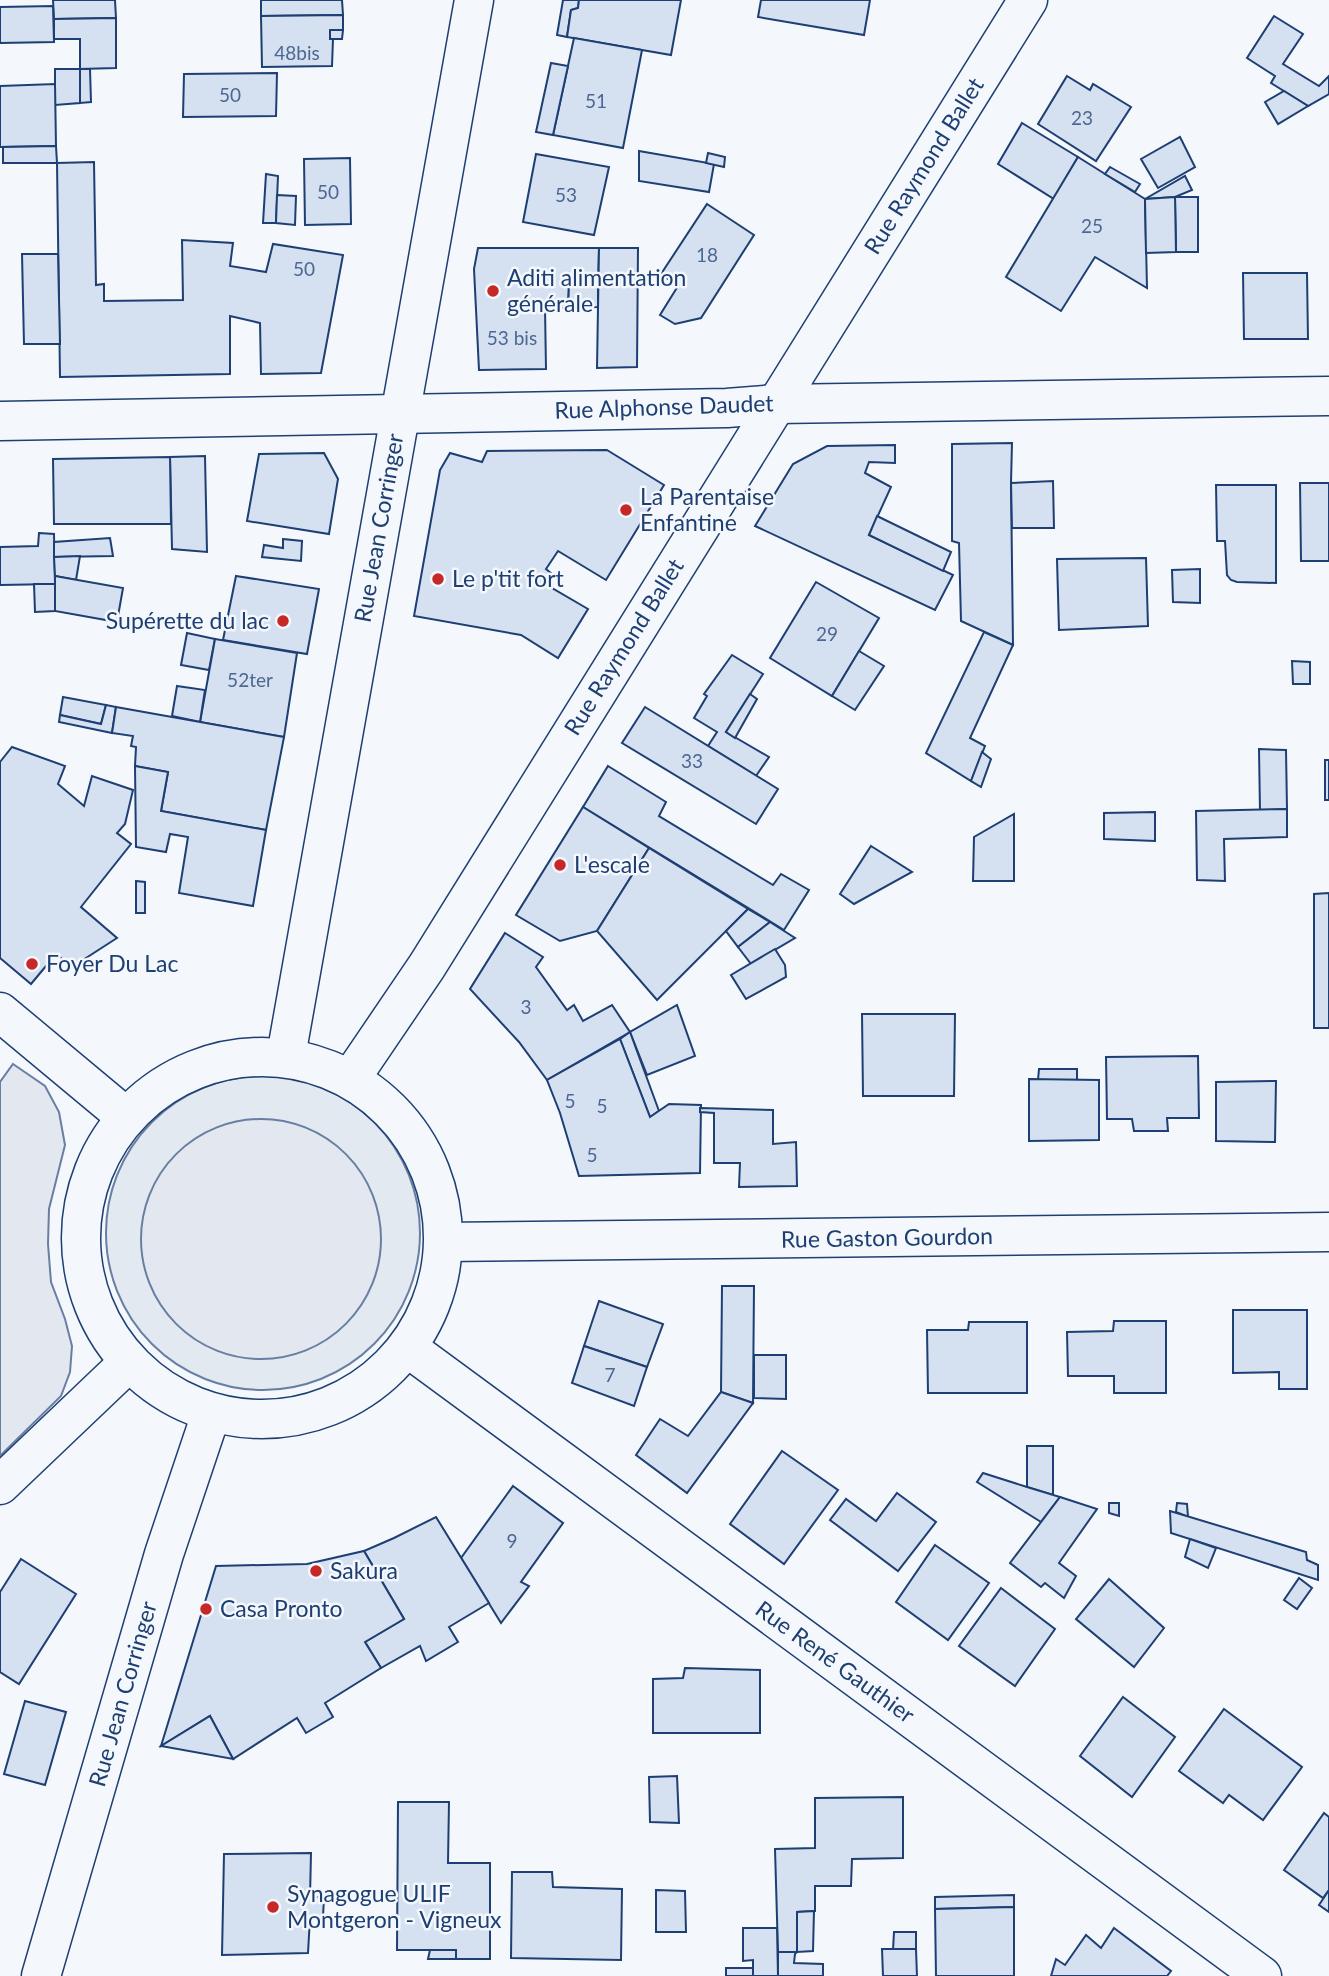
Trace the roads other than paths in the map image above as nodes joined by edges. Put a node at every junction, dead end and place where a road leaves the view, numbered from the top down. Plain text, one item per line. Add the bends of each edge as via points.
1 (474, 0) edge
2 (1028, 0) edge
3 (1329, 396) edge
4 (776, 404) junction
5 (399, 413) junction
6 (0, 421) edge
7 (0, 1012) edge
8 (286, 1056) junction
9 (351, 1078) junction
10 (126, 1117) junction
11 (1329, 1232) edge
12 (444, 1242) junction
13 (408, 1348) junction
14 (128, 1363) junction
15 (211, 1414) junction
16 (0, 1485) edge
17 (41, 1976) edge
18 (1262, 1976) edge

1 - 5 street, Rue Jean Corringer
2 - 4 street, Rue Raymond Ballet
3 - 4 street, Rue Alphonse Daudet
4 - 5 street, Rue Alphonse Daudet
4 - 9 street, Rue Raymond Ballet
5 - 6 street, Rue Alphonse Daudet
5 - 8 street, Rue Jean Corringer
7 - 10 street
8 - 9 street
8 - 10 street via 227,1059 172,1080
9 - 12 street via 390,1108 421,1147 440,1193
10 - 14 street via 99,1159 82,1214 82,1268 98,1319
11 - 12 street, Rue Gaston Gourdon
12 - 13 street via 434,1298
13 - 15 street via 369,1387 320,1412 266,1421
13 - 18 street, Rue René Gauthier
14 - 15 street via 166,1394
14 - 16 street
15 - 17 street, Rue Jean Corringer via 164,1554

